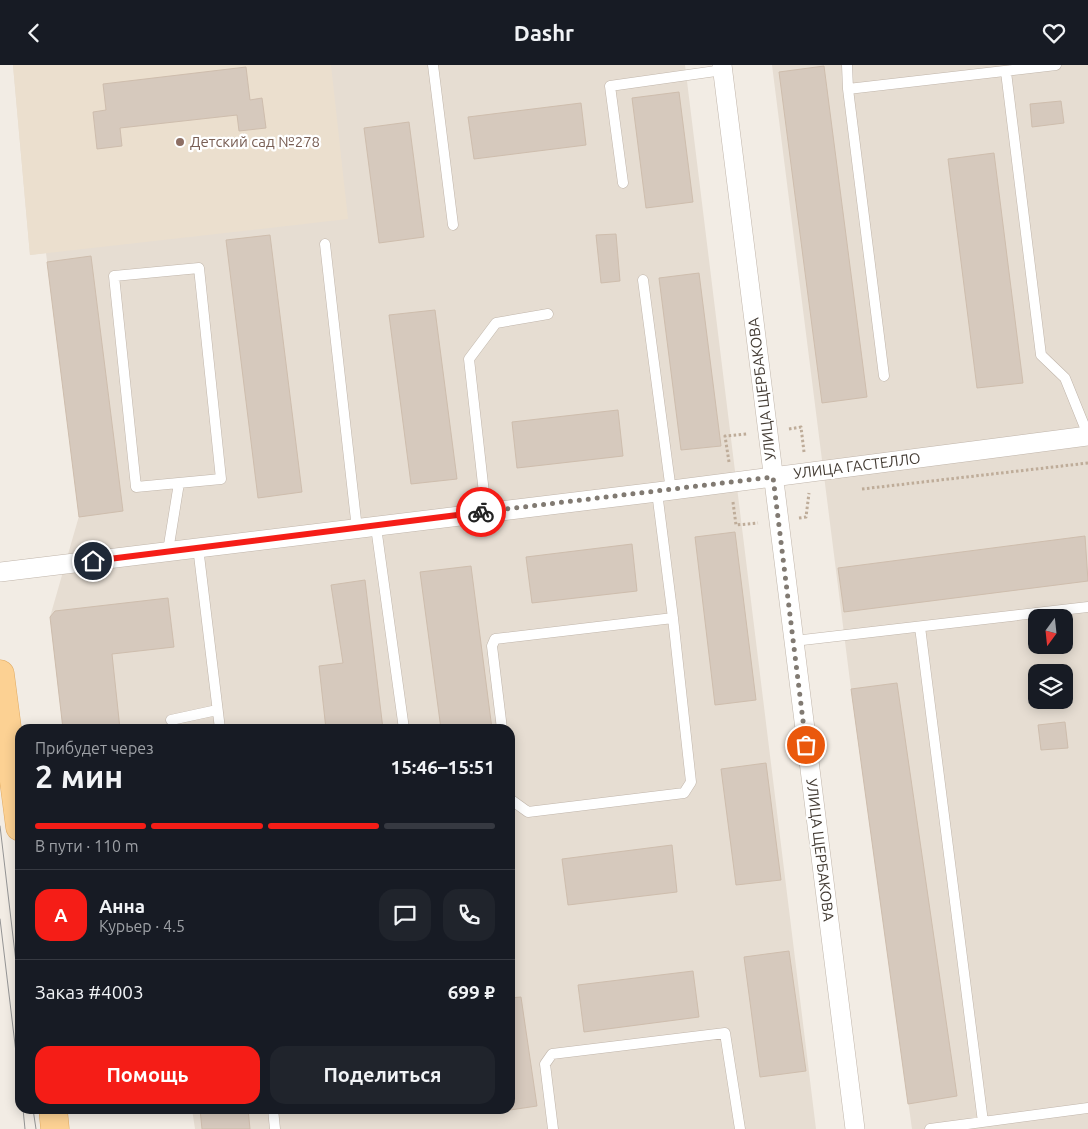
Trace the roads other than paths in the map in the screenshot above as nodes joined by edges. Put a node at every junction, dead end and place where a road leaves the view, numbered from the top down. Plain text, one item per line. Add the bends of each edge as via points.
1 (433, 65) edge
2 (847, 65) edge
3 (1056, 65) edge
4 (723, 67) edge
5 (1006, 72) junction
6 (848, 89) junction
7 (623, 183) dead end
8 (453, 225) dead end
9 (325, 244) dead end
10 (643, 280) dead end
11 (548, 314) dead end
12 (884, 376) dead end
13 (1088, 435) edge
14 (773, 477) junction
15 (179, 483) junction
16 (664, 491) junction
17 (486, 511) junction
18 (376, 527) junction
19 (357, 529) junction
20 (198, 547) junction
21 (168, 551) junction
22 (0, 571) edge
23 (1088, 607) edge
24 (673, 618) junction
25 (920, 627) junction
26 (794, 641) junction
27 (0, 673) edge
28 (217, 709) junction
29 (171, 721) dead end
30 (219, 724) edge
31 (403, 724) edge
32 (501, 724) edge
33 (15, 788) edge
34 (515, 803) edge
35 (1088, 1109) edge
36 (54, 1114) edge
37 (274, 1114) edge
38 (983, 1121) junction
39 (55, 1129) edge
40 (275, 1129) edge
41 (554, 1129) edge
42 (740, 1129) edge
43 (855, 1129) edge
44 (930, 1129) edge

1 - 8 lane
2 - 6 lane
3 - 5 lane
4 - 7 lane via 610,87
4 - 14 street, УЛИЦА ЩЕРБАКОВА
5 - 6 lane
5 - 13 lane via 1041,355 1065,378
6 - 12 lane
9 - 19 lane
10 - 16 lane
11 - 17 lane via 496,323 469,359
13 - 14 street, УЛИЦА ГАСТЕЛЛО
14 - 16 street, УЛИЦА ГАСТЕЛЛО
14 - 26 street, УЛИЦА ЩЕРБАКОВА
15 - 15 lane via 136,487 114,277 199,268 221,479
15 - 21 lane
16 - 17 street, УЛИЦА ГАСТЕЛЛО
16 - 24 lane
17 - 18 street, УЛИЦА ГАСТЕЛЛО
18 - 19 street, УЛИЦА ГАСТЕЛЛО
18 - 31 lane
19 - 20 street, УЛИЦА ГАСТЕЛЛО
20 - 21 street, УЛИЦА ГАСТЕЛЛО
20 - 28 lane
21 - 22 street, УЛИЦА ГАСТЕЛЛО
23 - 25 lane
24 - 32 lane via 495,639 492,646
24 - 34 lane via 691,782 684,793 528,812
25 - 26 lane
25 - 38 lane
26 - 43 street, УЛИЦА ЩЕРБАКОВА
27 - 33 main road
28 - 29 lane
28 - 30 lane
35 - 38 lane
36 - 39 main road
37 - 40 lane
38 - 44 lane
41 - 42 lane via 544,1064 552,1054 725,1033

